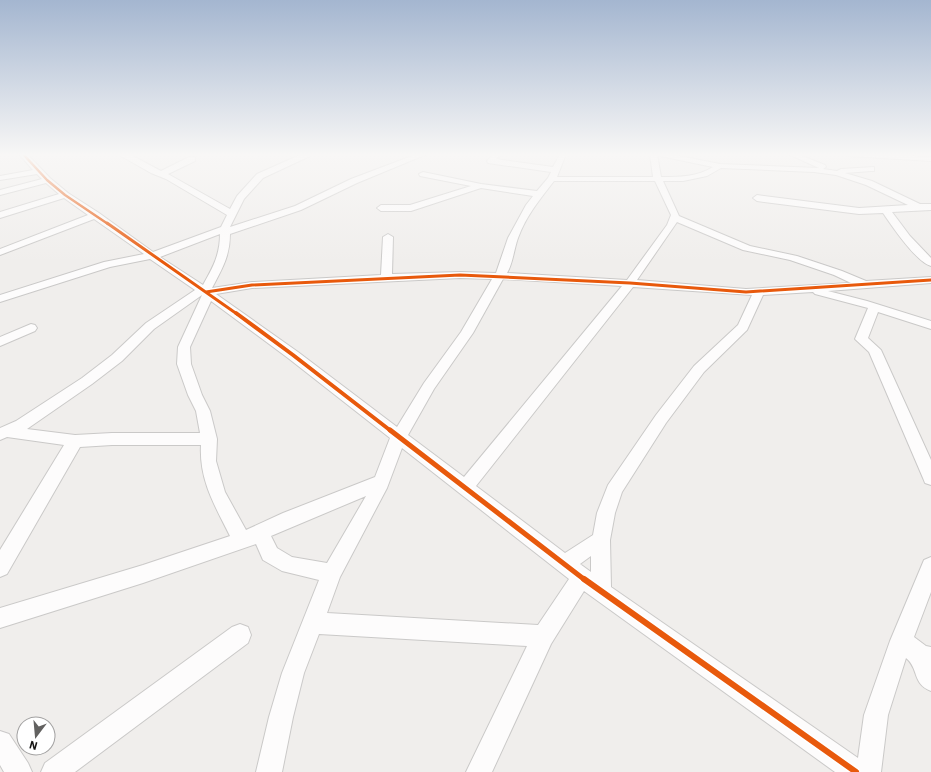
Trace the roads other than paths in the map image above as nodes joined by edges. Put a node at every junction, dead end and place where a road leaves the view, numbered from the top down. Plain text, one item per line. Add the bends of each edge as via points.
1 (60, 190) edge
2 (189, 190) edge
3 (247, 190) edge
4 (335, 190) edge
5 (468, 190) edge
6 (511, 190) edge
7 (543, 190) edge
8 (663, 190) edge
9 (884, 190) edge
10 (540, 194) junction
11 (65, 195) junction
12 (757, 198) dead end
13 (919, 207) junction
14 (931, 207) edge
15 (381, 208) dead end
16 (886, 210) junction
17 (0, 215) edge
18 (96, 215) junction
19 (232, 215) junction
20 (675, 218) junction
21 (225, 230) junction
22 (388, 237) dead end
23 (0, 252) edge
24 (152, 256) junction
25 (931, 263) edge
26 (500, 276) junction
27 (386, 277) junction
28 (931, 280) edge
29 (630, 283) junction
30 (866, 284) junction
31 (827, 287) junction
32 (809, 289) junction
33 (205, 292) junction
34 (759, 292) junction
35 (836, 296) junction
36 (0, 299) edge
37 (874, 307) junction
38 (931, 326) edge
39 (31, 328) dead end
40 (1, 340) edge
41 (3, 436) edge
42 (399, 436) junction
43 (209, 439) junction
44 (75, 441) junction
45 (931, 478) edge
46 (381, 482) junction
47 (465, 487) junction
48 (260, 532) junction
49 (602, 540) junction
50 (242, 541) junction
51 (931, 566) edge
52 (0, 568) edge
53 (573, 570) junction
54 (332, 573) junction
55 (601, 592) junction
56 (0, 618) edge
57 (313, 623) junction
58 (240, 635) dead end
59 (543, 636) junction
60 (901, 641) junction
61 (927, 658) edge
62 (931, 680) edge
63 (0, 743) edge
64 (20, 772) edge
65 (54, 772) edge
66 (269, 772) edge
67 (478, 772) edge
68 (856, 772) edge
69 (868, 772) edge

1 - 11 street
2 - 19 street
3 - 19 street
4 - 21 street via 298,208
5 - 15 street via 411,208
6 - 10 street
7 - 10 street
8 - 20 street
9 - 13 street
10 - 26 street via 530,205 513,238
11 - 17 street
11 - 18 street
12 - 16 street via 844,210
13 - 14 street
13 - 16 street
16 - 25 street via 897,227
18 - 23 street
18 - 24 street
19 - 21 street
20 - 29 street
20 - 30 street via 748,248 799,260
21 - 24 street
21 - 33 street via 224,253
22 - 27 street
24 - 33 street
24 - 36 street via 108,264
26 - 27 street
26 - 29 street
26 - 42 street via 467,333 429,386
27 - 33 street via 252,285
28 - 30 street
29 - 34 street
29 - 47 street
30 - 31 street
31 - 32 street
31 - 35 street
32 - 34 street
32 - 35 street
33 - 41 street via 150,326 117,358 88,381
33 - 42 street
33 - 43 street via 184,347 184,364 203,411
34 - 49 street via 743,327 699,369 642,446 614,490 606,513
35 - 37 street
37 - 38 street
37 - 45 street via 861,339 875,350
39 - 40 street
41 - 44 street
42 - 46 street
42 - 47 street
43 - 44 street
43 - 50 street via 208,461 217,493
44 - 52 street
46 - 48 street
46 - 54 street
47 - 53 street
48 - 50 street
48 - 54 street via 270,554 288,565
49 - 53 street
49 - 55 street
50 - 56 street
51 - 60 street
53 - 55 street
53 - 59 street
54 - 57 street
55 - 68 street
57 - 59 street
57 - 66 street via 293,673
58 - 65 street
59 - 67 street
60 - 61 street
60 - 69 street via 876,715
61 - 62 street via 926,672
63 - 64 street

